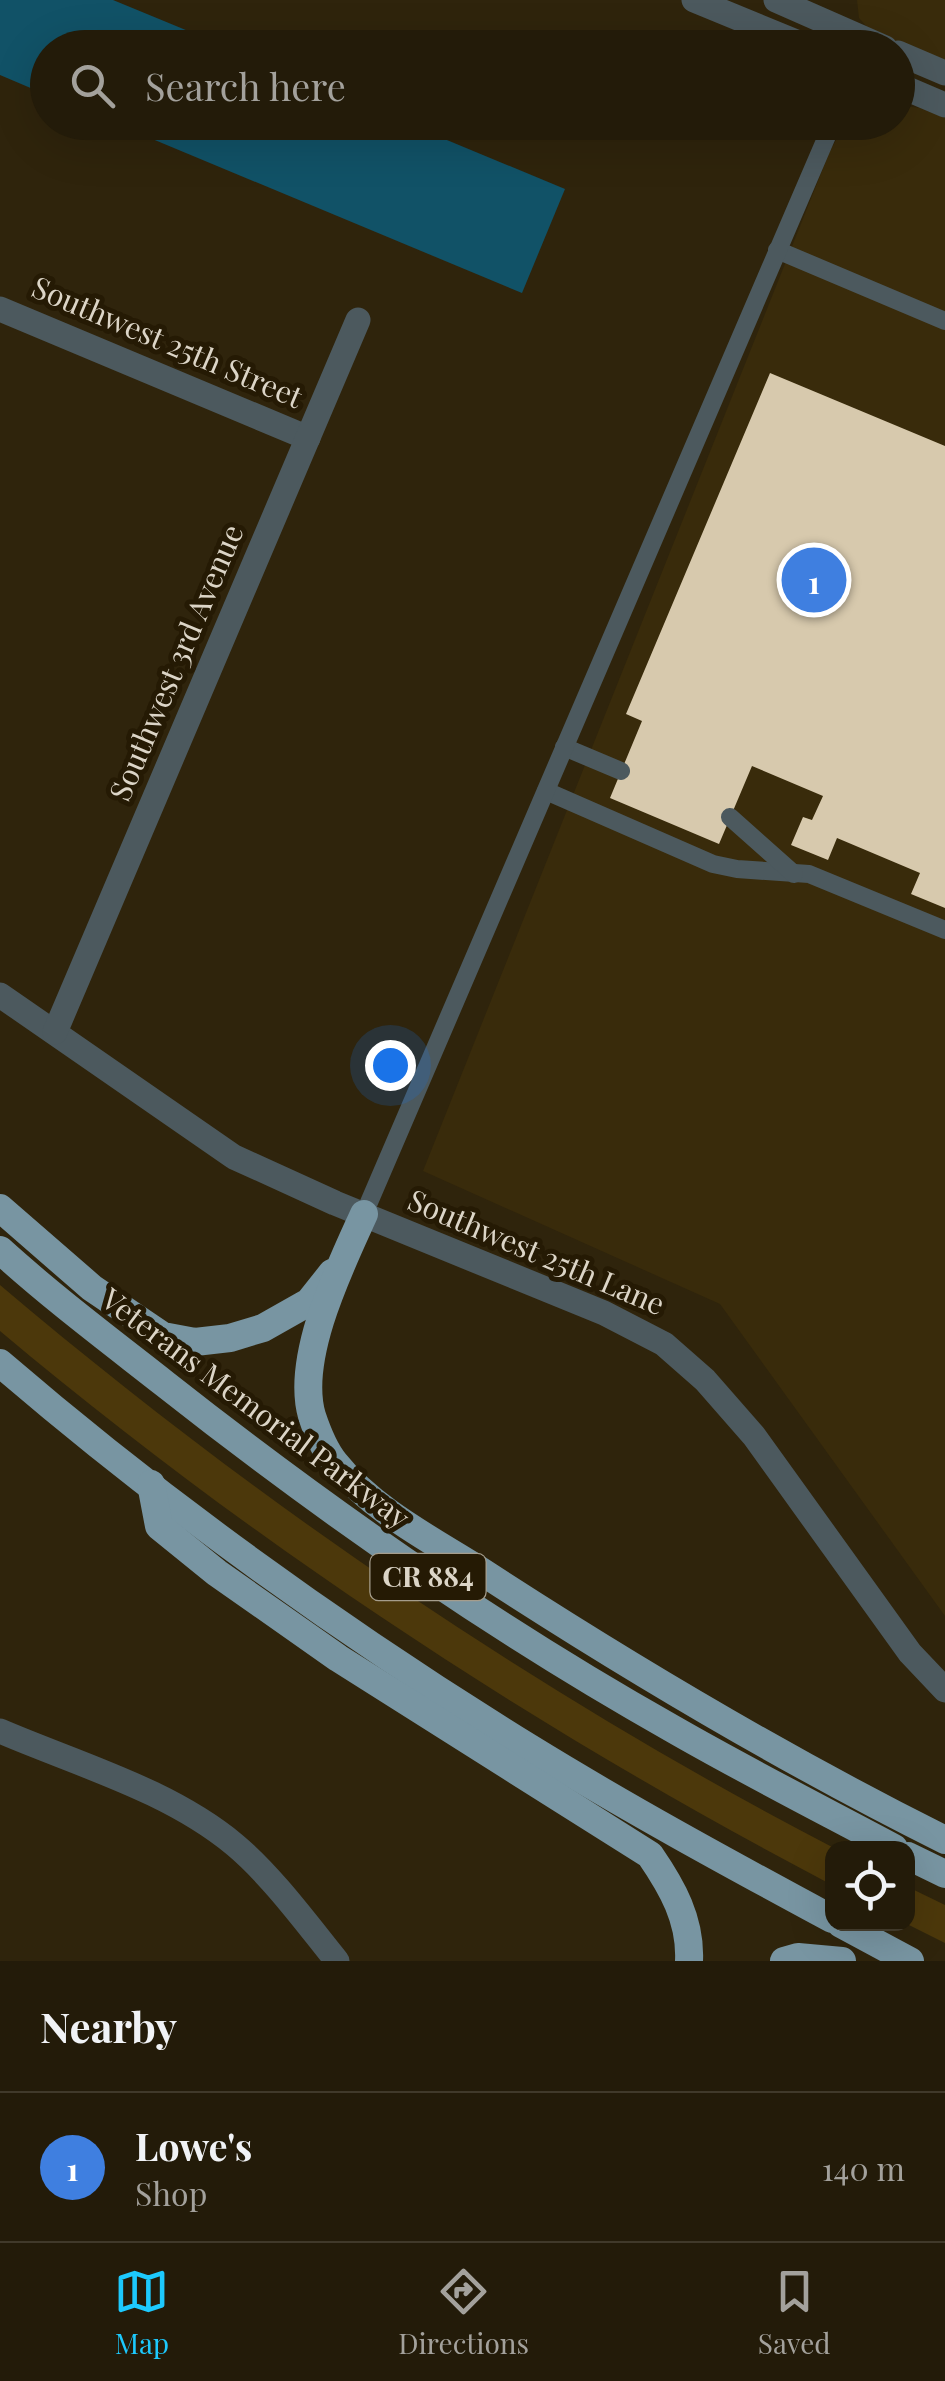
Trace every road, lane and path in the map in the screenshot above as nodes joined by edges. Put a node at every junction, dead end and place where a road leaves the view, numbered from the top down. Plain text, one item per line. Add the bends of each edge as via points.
1 (694, 0) edge
2 (776, 0) edge
3 (813, 7) edge
4 (768, 30) edge
5 (849, 30) edge
6 (915, 60) edge
7 (945, 73) edge
8 (915, 92) edge
9 (945, 105) edge
10 (824, 140) edge
11 (778, 250) junction
12 (0, 309) edge
13 (358, 320) dead end
14 (945, 321) edge
15 (308, 438) junction
16 (564, 747) junction
17 (621, 771) dead end
18 (546, 790) junction
19 (730, 818) dead end
20 (794, 874) junction
21 (945, 930) edge
22 (0, 995) edge
23 (55, 1032) junction
24 (0, 1208) edge
25 (364, 1214) junction
26 (0, 1250) edge
27 (345, 1256) junction
28 (0, 1363) edge
29 (151, 1484) junction
30 (945, 1690) edge
31 (0, 1732) edge
32 (945, 1840) edge
33 (881, 1841) edge
34 (915, 1859) edge
35 (945, 1874) edge
36 (825, 1915) edge
37 (854, 1931) edge
38 (338, 1961) edge
39 (689, 1961) edge
40 (784, 1961) edge
41 (842, 1961) edge
42 (910, 1961) edge

1 - 4 street
2 - 3 street
3 - 5 street
6 - 7 street
8 - 9 street
10 - 11 lane
11 - 14 lane
11 - 16 lane
12 - 15 street, Southwest 25th Street
13 - 15 street, Southwest 3rd Avenue
15 - 23 street, Southwest 3rd Avenue
16 - 17 lane
16 - 18 lane
18 - 20 lane via 713,864
18 - 25 lane
19 - 20 lane
20 - 21 lane via 824,879
22 - 23 street, Southwest 25th Lane
23 - 25 street, Southwest 25th Lane via 234,1157
24 - 27 highway via 92,1288 163,1336 195,1342 263,1328 294,1311
25 - 27 highway
25 - 30 street, Southwest 25th Lane via 664,1344 754,1436 910,1653
26 - 33 highway, Veterans Memorial Parkway / CR 884 via 232,1437 388,1550 672,1729
27 - 32 highway via 312,1352 311,1413 334,1462 361,1489 699,1706
28 - 29 highway, CR 884
29 - 36 highway, CR 884 via 321,1611 530,1748
29 - 39 highway via 159,1526 217,1573 338,1658 650,1855 686,1921
31 - 38 street via 144,1791 214,1829
34 - 35 highway
37 - 42 highway
40 - 41 highway

